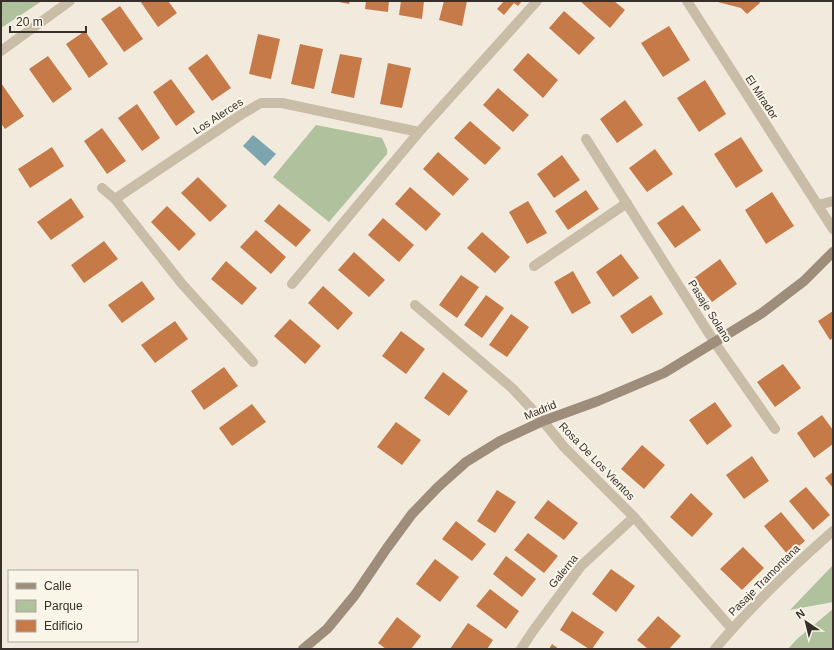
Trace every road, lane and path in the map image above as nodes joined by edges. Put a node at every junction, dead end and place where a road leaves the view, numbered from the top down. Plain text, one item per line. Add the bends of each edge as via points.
1 (70, 1) edge
2 (537, 1) edge
3 (687, 1) edge
4 (1, 51) edge
5 (419, 132) junction
6 (586, 139) dead end
7 (102, 188) dead end
8 (115, 199) junction
9 (833, 201) edge
10 (628, 203) junction
11 (818, 205) junction
12 (833, 229) edge
13 (833, 252) edge
14 (534, 266) dead end
15 (292, 284) dead end
16 (415, 305) dead end
17 (715, 343) junction
18 (253, 362) dead end
19 (543, 421) junction
20 (775, 429) dead end
21 (634, 516) junction
22 (833, 531) edge
23 (732, 629) junction
24 (303, 649) edge
25 (521, 649) edge
26 (715, 649) edge

1 - 4 street
2 - 5 street
3 - 11 street, El Mirador
5 - 8 street, Los Alerces via 282,103 261,103
5 - 15 street
6 - 10 street, Pasaje Solano
7 - 8 street
8 - 18 street via 182,284
9 - 11 street
10 - 14 street
10 - 17 street, Pasaje Solano
11 - 12 street, El Mirador
13 - 17 street, Madrid via 804,281 762,313
16 - 19 street, Rosa De Los Vientos via 512,388
17 - 19 street, Madrid via 664,373 598,402
17 - 20 street, Pasaje Solano
19 - 21 street, Rosa De Los Vientos via 564,447
19 - 24 street, Madrid via 500,441 466,462 438,487 412,514 356,595 328,629
21 - 23 street, Rosa De Los Vientos
21 - 25 street, Galerna via 581,566
22 - 23 street, Pasaje Tramontana via 794,565
23 - 26 street, Pasaje Tramontana

